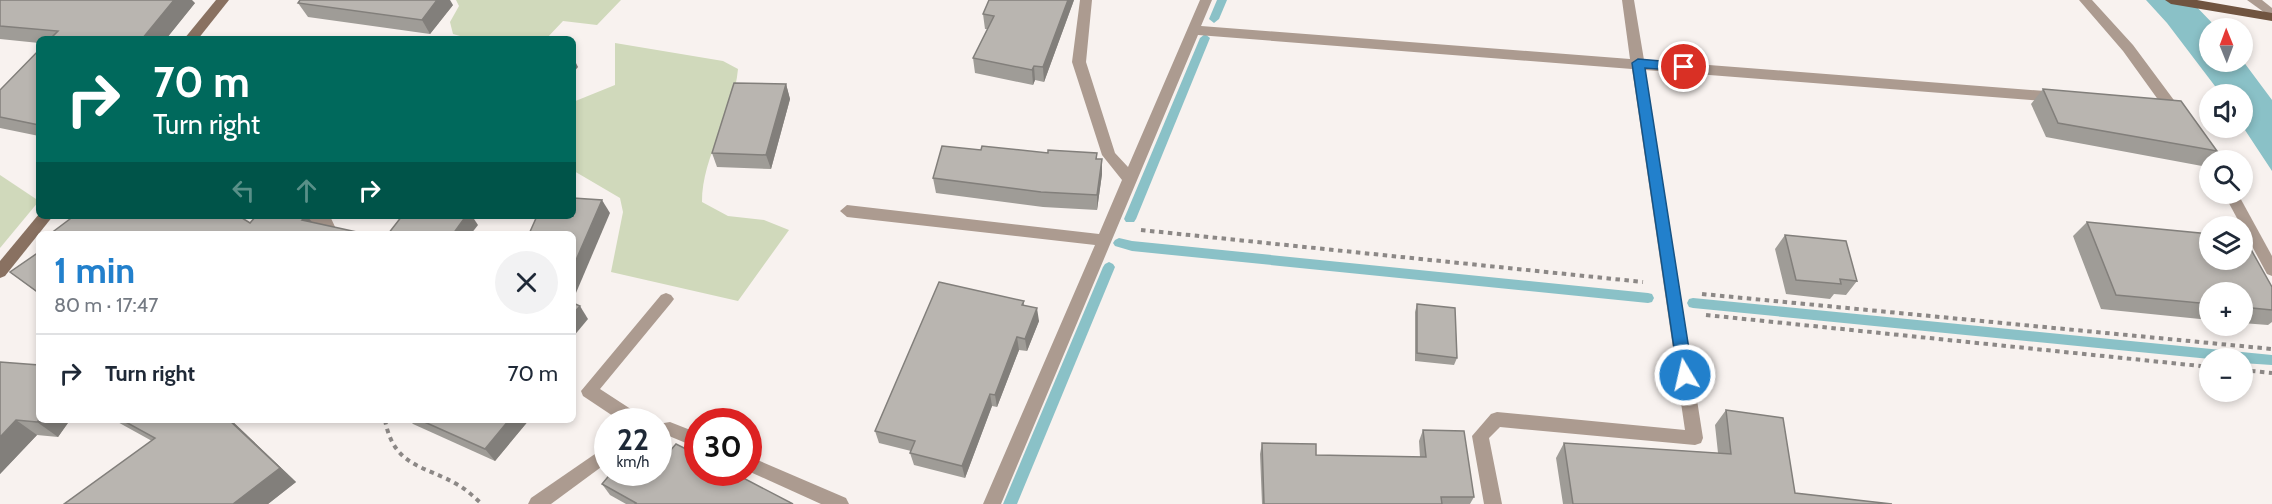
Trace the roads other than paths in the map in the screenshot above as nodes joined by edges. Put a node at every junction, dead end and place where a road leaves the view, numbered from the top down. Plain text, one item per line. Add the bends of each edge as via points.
1 (223, 0) edge
2 (1086, 0) edge
3 (1206, 0) edge
4 (1628, 0) edge
5 (2085, 0) edge
6 (2171, 0) edge
7 (2253, 0) edge
8 (2272, 16) edge
9 (1193, 30) junction
10 (193, 36) edge
11 (1638, 63) junction
12 (2077, 99) edge
13 (2148, 104) edge
14 (2171, 106) junction
15 (2184, 125) edge
16 (1130, 179) junction
17 (2236, 204) edge
18 (847, 211) dead end
19 (44, 219) edge
20 (322, 219) edge
21 (329, 229) edge
22 (1107, 233) junction
23 (2272, 270) edge
24 (0, 272) edge
25 (666, 299) dead end
26 (615, 408) edge
27 (594, 462) edge
28 (762, 470) edge
29 (537, 504) edge
30 (840, 504) edge
31 (992, 504) edge
32 (1493, 504) edge

1 - 10 main road
2 - 16 street via 1079,62 1109,155
3 - 9 street
4 - 11 street
5 - 14 street via 2128,48
6 - 8 main road
7 - 8 street
9 - 11 street
9 - 16 street
11 - 12 street
11 - 32 street via 1695,438 1497,419 1480,436
13 - 14 street
14 - 15 street
16 - 22 street
17 - 23 street
18 - 22 street
19 - 24 main road
20 - 21 street
22 - 31 street
25 - 26 street via 589,391
27 - 29 street
28 - 30 street

